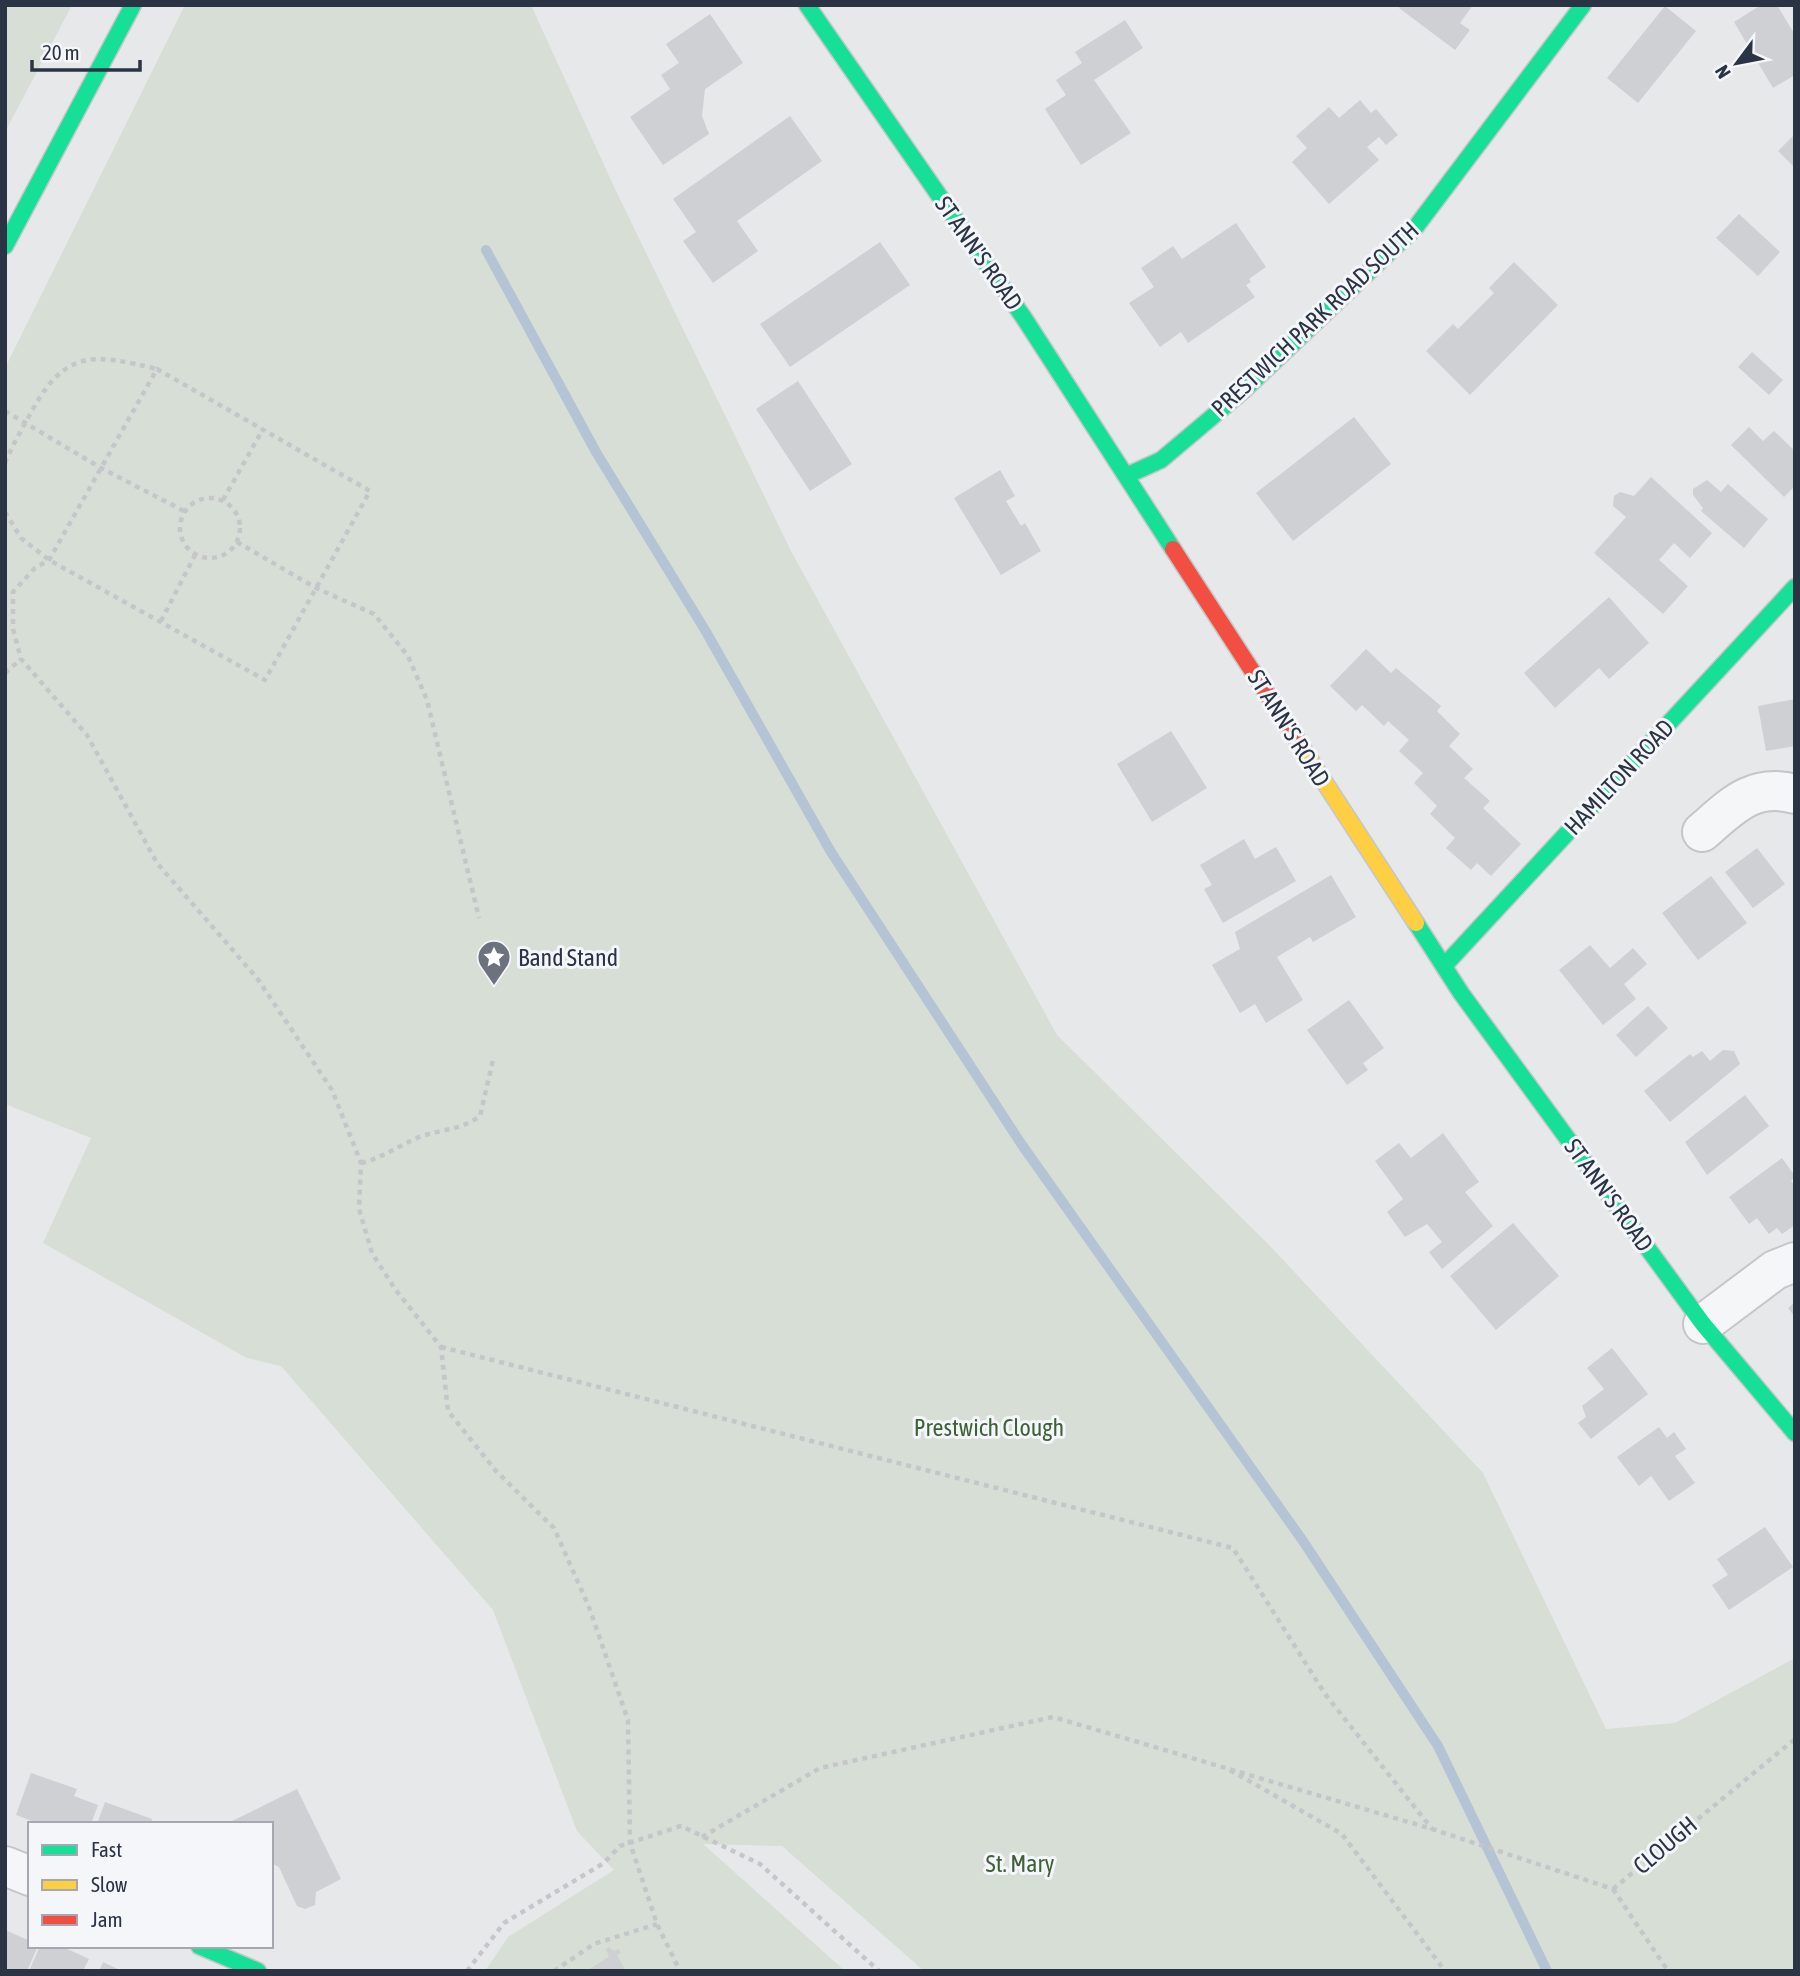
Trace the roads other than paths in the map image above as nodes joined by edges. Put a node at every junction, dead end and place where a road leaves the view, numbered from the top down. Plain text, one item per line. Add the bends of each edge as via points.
1 (133, 5) edge
2 (807, 5) edge
3 (1583, 5) edge
4 (5, 246) edge
5 (1128, 475) junction
6 (1795, 587) edge
7 (1795, 794) edge
8 (1702, 832) dead end
9 (1444, 966) junction
10 (1795, 1262) edge
11 (1703, 1324) junction
12 (1795, 1433) edge
13 (5, 1866) edge
14 (28, 1875) edge
15 (204, 1948) edge
16 (258, 1971) edge

1 - 4 main road
2 - 5 main road, ST ANN'S ROAD
3 - 5 main road, PRESTWICH PARK ROAD SOUTH via 1415,229 1244,390 1161,460
5 - 9 main road, ST ANN'S ROAD
6 - 9 main road, HAMILTON ROAD
7 - 8 street via 1757,791 1743,797
9 - 11 main road, ST ANN'S ROAD
10 - 11 street via 1776,1270
11 - 12 main road, ST ANN'S ROAD
13 - 14 street
15 - 16 main road

